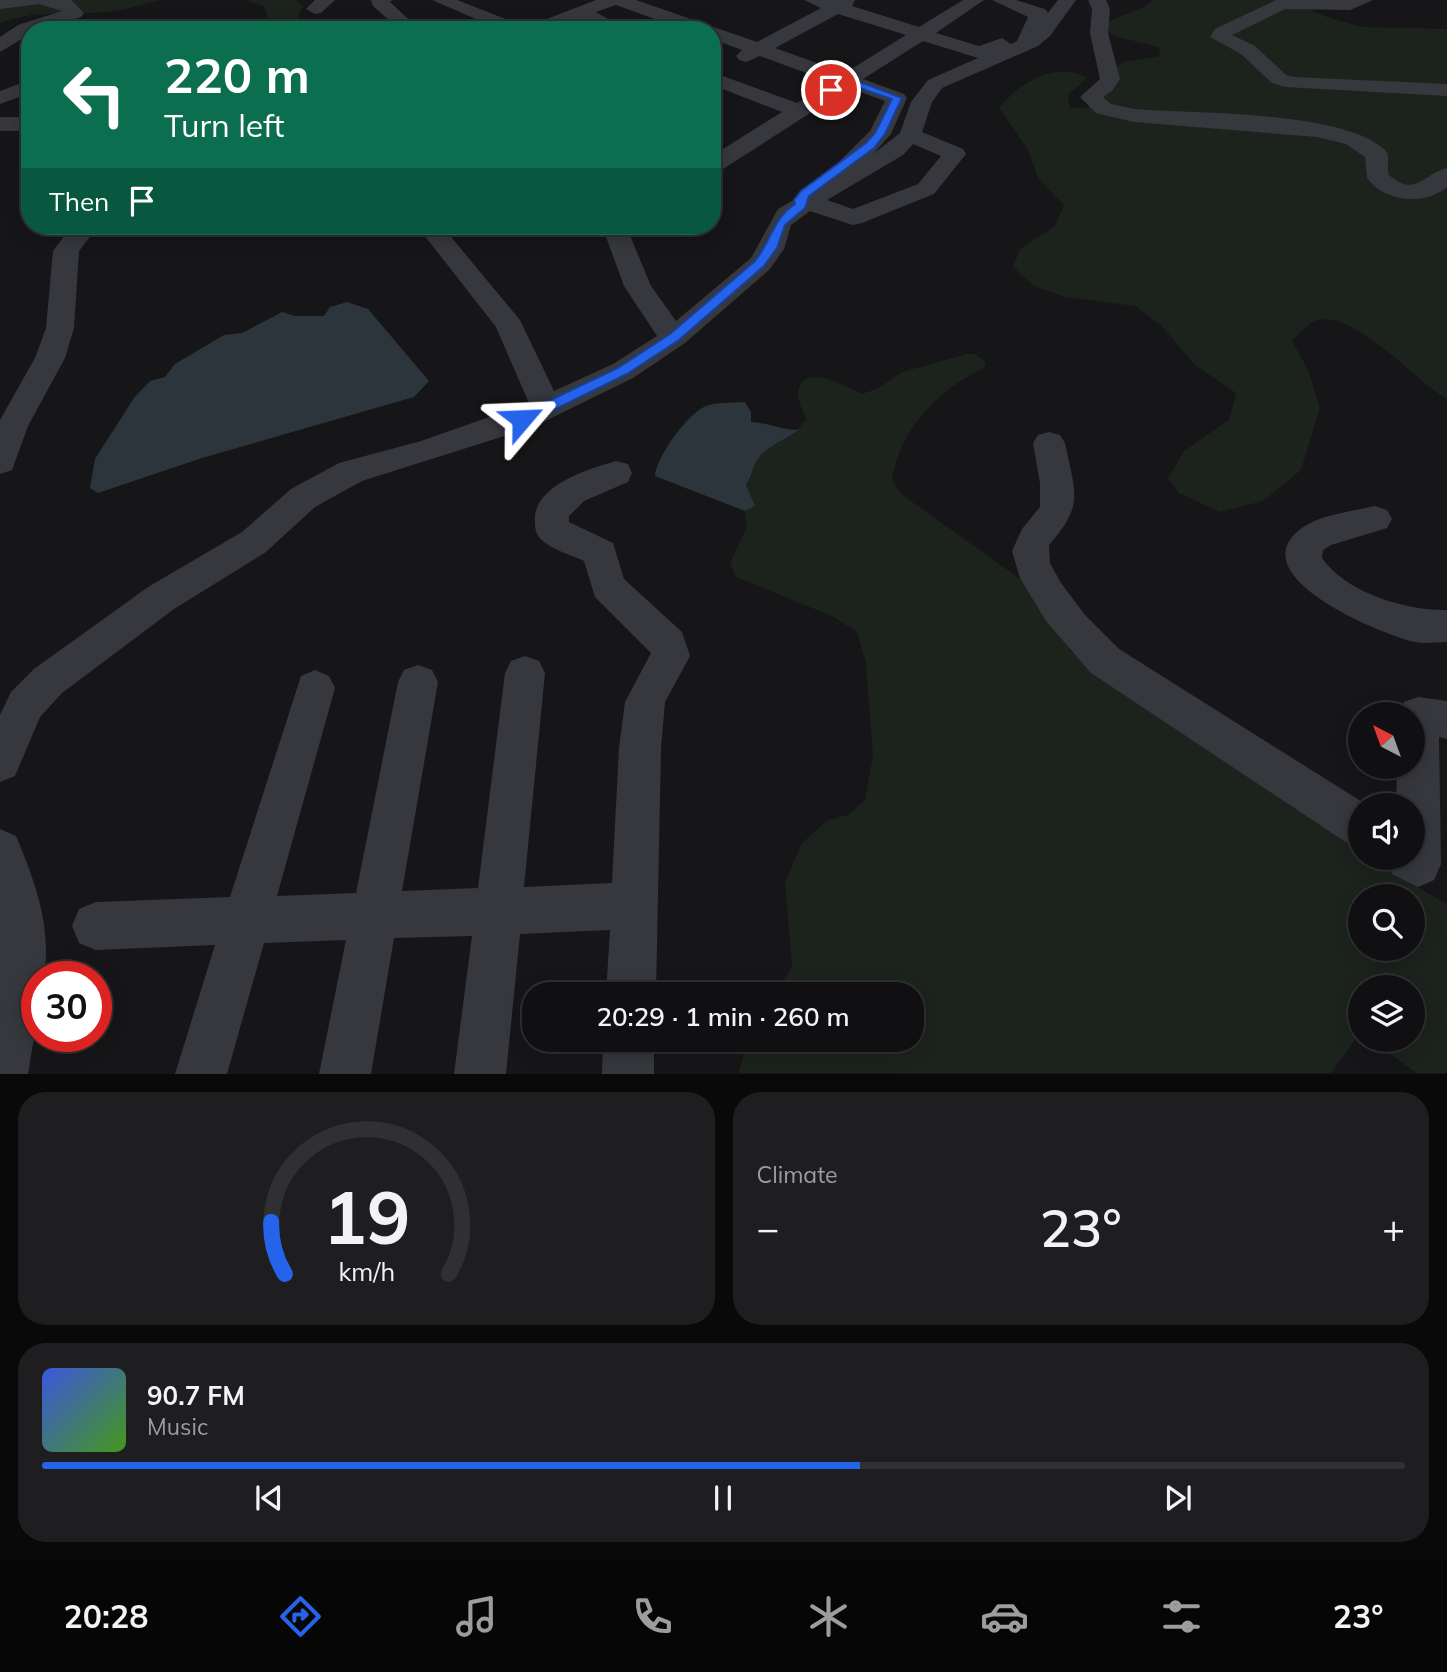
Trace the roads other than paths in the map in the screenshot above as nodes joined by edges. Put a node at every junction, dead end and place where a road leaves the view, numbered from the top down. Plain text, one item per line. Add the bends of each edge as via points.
1 (34, 0) edge
2 (44, 0) edge
3 (383, 0) edge
4 (440, 0) edge
5 (493, 0) edge
6 (612, 0) edge
7 (620, 0) edge
8 (813, 0) edge
9 (975, 0) edge
10 (1001, 0) edge
11 (1067, 0) edge
12 (1097, 0) edge
13 (1364, 0) edge
14 (0, 4) edge
15 (843, 4) edge
16 (1036, 8) edge
17 (468, 9) junction
18 (581, 12) junction
19 (50, 21) edge
20 (401, 21) edge
21 (497, 21) edge
22 (558, 21) edge
23 (600, 21) edge
24 (679, 21) edge
25 (21, 32) edge
26 (921, 34) junction
27 (721, 36) edge
28 (1025, 45) junction
29 (0, 46) edge
30 (758, 49) junction
31 (721, 72) edge
32 (721, 80) edge
33 (847, 80) junction
34 (21, 90) edge
35 (1447, 90) edge
36 (0, 98) edge
37 (800, 111) junction
38 (0, 124) edge
39 (21, 124) edge
40 (910, 135) junction
41 (721, 160) edge
42 (1447, 175) edge
43 (804, 204) junction
44 (78, 235) edge
45 (437, 235) edge
46 (617, 235) edge
47 (675, 337) junction
48 (546, 408) junction
49 (1049, 443) dead end
50 (0, 461) edge
51 (616, 473) dead end
52 (1375, 519) dead end
53 (1447, 626) edge
54 (525, 673) dead end
55 (418, 682) dead end
56 (315, 688) dead end
57 (1447, 720) edge
58 (0, 762) edge
59 (1418, 793) edge
60 (1348, 818) edge
61 (0, 852) edge
62 (634, 906) junction
63 (498, 912) junction
64 (374, 916) junction
65 (247, 920) junction
66 (96, 926) dead end
67 (631, 982) edge
68 (629, 1052) edge
69 (2, 1073) edge
70 (201, 1073) edge
71 (345, 1073) edge
72 (480, 1073) edge
73 (628, 1073) edge

1 - 14 street
2 - 19 street via 64,3 75,13
3 - 20 street via 379,2
4 - 17 street
5 - 17 street
6 - 18 street
7 - 24 street
8 - 15 street
9 - 26 street
10 - 16 street
11 - 28 street via 1043,33
12 - 42 street via 1099,33 1111,70 1105,86 1090,97 1098,108 1339,134 1370,146 1377,155 1376,172 1383,182 1399,190 1429,189
13 - 35 street via 1350,5 1282,4 1220,37 1248,50 1279,79 1292,83
15 - 26 street
15 - 30 street
16 - 26 street via 1011,40 980,52
16 - 28 street
17 - 21 street
18 - 22 street
18 - 23 street
25 - 29 street
26 - 33 street
27 - 30 street
28 - 40 street via 935,84 922,102
30 - 31 street
30 - 33 street
32 - 37 street
33 - 37 street
33 - 43 street via 897,98 880,134 805,194 800,200
34 - 36 street
37 - 41 street
38 - 39 street
40 - 43 street via 894,150
40 - 43 street via 955,155 926,189 853,218
43 - 47 street via 787,214 760,264
44 - 50 street via 66,251 60,328 50,358 12,426
45 - 48 street via 510,326
46 - 47 street via 628,269 661,324
47 - 48 street via 623,371
48 - 58 street via 504,426 351,472 303,498 254,542 162,598 48,681 25,705
49 - 60 street via 1057,507 1053,518 1032,539 1030,552 1070,628 1105,661
51 - 62 street via 572,492 551,512 554,530 600,553 608,586 668,643 671,656 645,702
52 - 53 street via 1320,535 1306,545 1303,555 1308,570 1378,615 1415,626
54 - 63 street
55 - 64 street
56 - 65 street
57 - 59 street via 1418,715
61 - 69 street via 24,948
62 - 63 street
62 - 67 street
63 - 64 street
63 - 72 street
64 - 65 street
64 - 71 street
65 - 66 street
65 - 70 street
68 - 73 street

